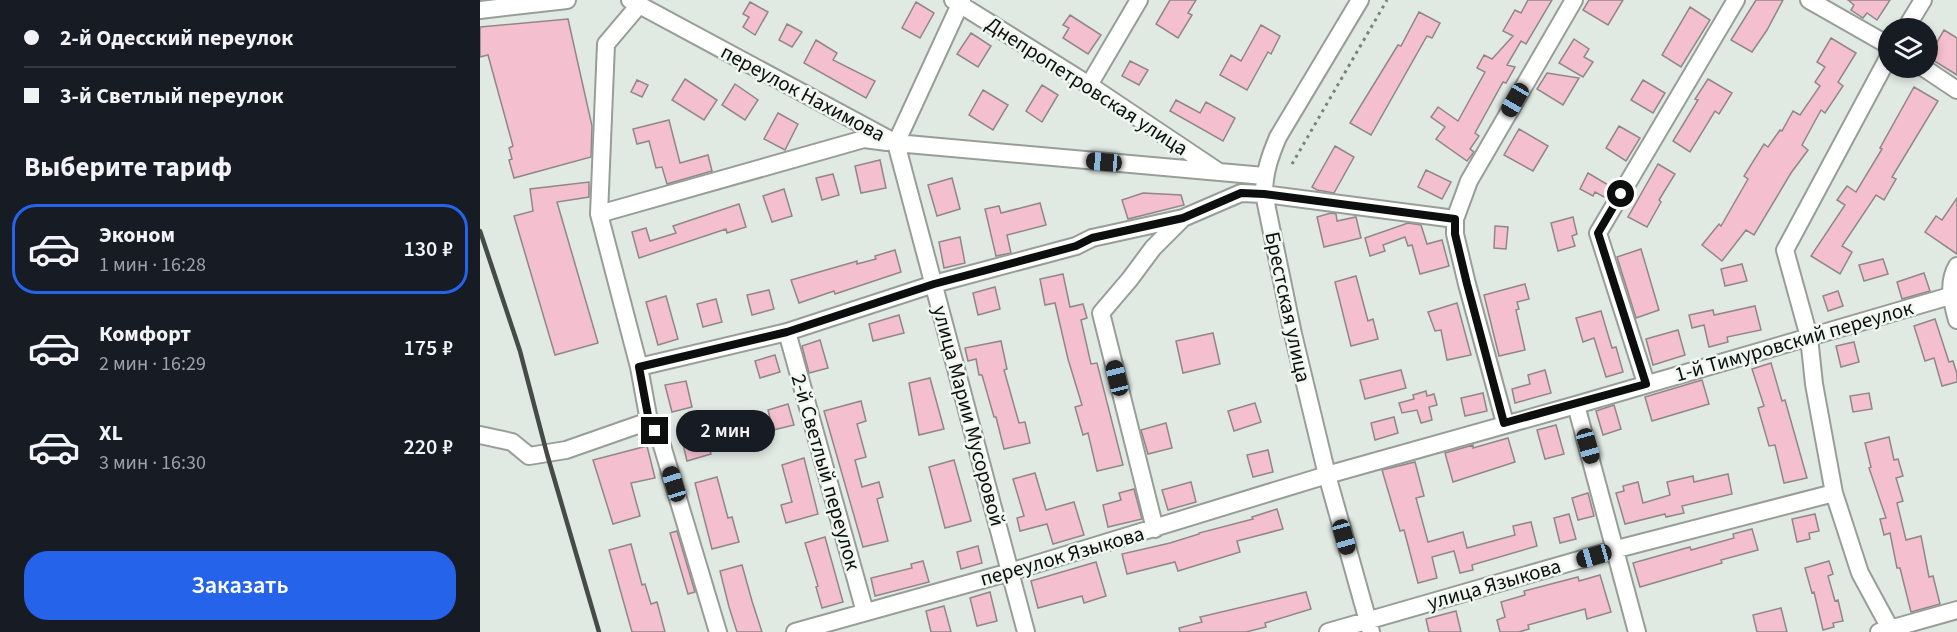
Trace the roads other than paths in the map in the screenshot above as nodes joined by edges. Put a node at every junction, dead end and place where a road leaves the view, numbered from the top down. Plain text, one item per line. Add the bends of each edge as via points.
1 (567, 0) edge
2 (1139, 0) edge
3 (1360, 0) edge
4 (1574, 0) edge
5 (1736, 0) edge
6 (1809, 0) edge
7 (1923, 0) edge
8 (958, 1) edge
9 (634, 2) edge
10 (480, 10) edge
11 (1912, 18) edge
12 (1878, 39) edge
13 (1878, 77) edge
14 (1938, 77) edge
15 (1089, 85) junction
16 (1957, 90) edge
17 (896, 143) junction
18 (1220, 173) junction
19 (1264, 176) junction
20 (1264, 194) junction
21 (599, 214) junction
22 (1183, 218) junction
23 (1455, 219) junction
24 (1957, 266) edge
25 (934, 284) junction
26 (1950, 296) junction
27 (1957, 320) edge
28 (787, 332) junction
29 (1809, 337) junction
30 (639, 367) junction
31 (1646, 384) junction
32 (1576, 405) junction
33 (649, 421) junction
34 (1504, 423) junction
35 (480, 435) edge
36 (1327, 475) junction
37 (1834, 493) junction
38 (1155, 529) junction
39 (1617, 549) junction
40 (1010, 572) junction
41 (1957, 610) edge
42 (865, 612) junction
43 (1369, 626) edge
44 (1887, 631) edge
45 (718, 632) edge
46 (795, 632) edge
47 (1026, 632) edge
48 (1328, 632) edge
49 (1638, 632) edge

1 - 10 street
2 - 15 street
3 - 19 street, Брестская улица via 1278,137
4 - 23 street via 1468,180
5 - 31 street via 1598,233
6 - 12 street
7 - 11 street
8 - 15 street, Днепропетровская улица
8 - 17 street
9 - 17 street, переулок Нахимова
9 - 21 street via 606,45
13 - 29 street via 1785,250
14 - 16 street
15 - 18 street, Днепропетровская улица
17 - 18 street, переулок Нахимова
17 - 21 street via 864,140
17 - 25 street, улица Марии Мусоровой
18 - 19 street, переулок Нахимова
19 - 20 street, Брестская улица
20 - 22 street via 1241,193
20 - 23 street
20 - 36 street, Брестская улица
21 - 30 street
22 - 25 street via 1092,238 1076,246
22 - 38 street via 1153,248 1101,313
23 - 34 street via 1467,284
24 - 26 street
25 - 28 street
25 - 40 street, улица Марии Мусоровой
26 - 27 street
26 - 29 street, 1-й Тимуровский переулок
28 - 30 street
28 - 42 street, 2-й Светлый переулок
29 - 31 street, 1-й Тимуровский переулок
29 - 37 street
30 - 33 street
31 - 32 street, 1-й Тимуровский переулок
32 - 34 street, 1-й Тимуровский переулок
32 - 39 street
33 - 35 street via 566,450 529,456 512,442
33 - 45 street via 662,442
34 - 36 street, 1-й Тимуровский переулок
36 - 38 street, переулок Языкова
36 - 43 street, Брестская улица
37 - 39 street, улица Языкова
37 - 44 street via 1860,573
38 - 40 street, переулок Языкова
39 - 43 street, улица Языкова
39 - 49 street
40 - 42 street, переулок Языкова
40 - 47 street, улица Марии Мусоровой
41 - 44 street
42 - 46 street, переулок Языкова
43 - 48 street, улица Языкова

